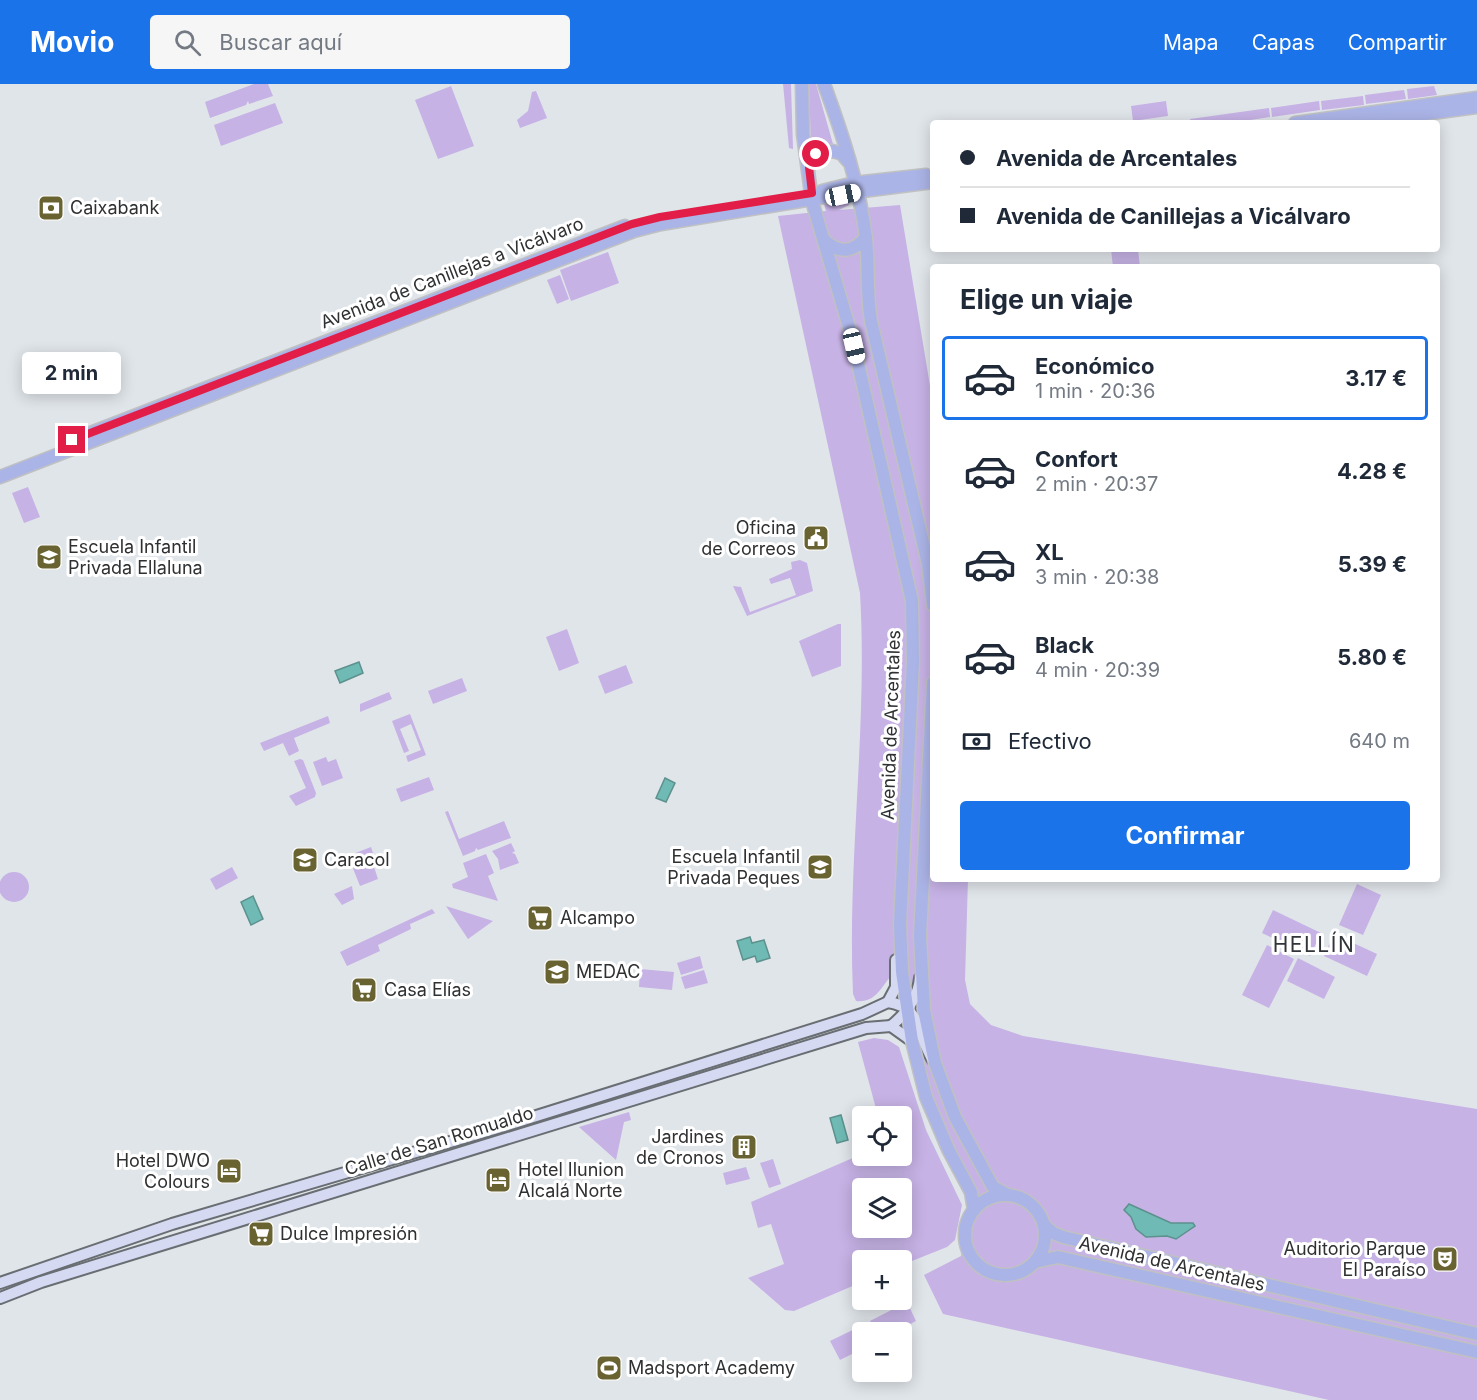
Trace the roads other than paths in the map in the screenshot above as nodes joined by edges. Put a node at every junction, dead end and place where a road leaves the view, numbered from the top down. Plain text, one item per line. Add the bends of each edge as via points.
1 (802, 84) edge
2 (824, 84) edge
3 (1477, 98) edge
4 (1477, 107) edge
5 (1317, 120) edge
6 (1381, 120) edge
7 (849, 162) junction
8 (809, 167) junction
9 (930, 175) edge
10 (930, 182) edge
11 (854, 188) junction
12 (812, 197) junction
13 (866, 237) junction
14 (823, 239) junction
15 (0, 468) edge
16 (0, 477) edge
17 (930, 580) edge
18 (930, 749) edge
19 (901, 913) junction
20 (920, 971) junction
21 (888, 1002) junction
22 (907, 1010) junction
23 (891, 1026) junction
24 (912, 1041) junction
25 (934, 1063) junction
26 (1008, 1195) junction
27 (974, 1210) junction
28 (1044, 1225) junction
29 (1035, 1262) junction
30 (0, 1283) edge
31 (0, 1298) edge
32 (1477, 1334) edge
33 (1477, 1352) edge

1 - 8 main road, Avenida de Arcentales via 803,134
2 - 7 main road
3 - 5 main road
4 - 6 main road
7 - 8 main road via 833,151 816,154
7 - 11 main road
8 - 12 main road, Avenida de Arcentales
9 - 11 main road, Avenida de Canillejas a Vicálvaro
10 - 11 main road, Avenida de Canillejas a Vicálvaro
11 - 12 main road, Avenida de Canillejas a Vicálvaro
11 - 13 main road
12 - 14 main road, Avenida de Arcentales
12 - 15 main road, Avenida de Canillejas a Vicálvaro via 632,224
12 - 16 main road, Avenida de Canillejas a Vicálvaro via 634,231
13 - 14 main road via 858,246 842,251
13 - 17 main road via 866,290 871,321
14 - 19 main road, Avenida de Arcentales via 852,337 912,600
18 - 20 main road
19 - 21 main road via 896,929 896,987
19 - 22 main road, Avenida de Arcentales
20 - 22 main road via 919,986
20 - 25 main road
21 - 22 main road
21 - 30 main road, Calle de San Romualdo via 862,1014 557,1110 172,1224
22 - 23 main road
22 - 24 main road, Avenida de Arcentales
22 - 25 main road via 919,1023
23 - 24 main road
23 - 31 main road, Calle de San Romualdo via 866,1028 401,1169
24 - 27 main road, Avenida de Arcentales via 926,1097 971,1192
25 - 26 main road via 955,1117 993,1187
26 - 27 main road via 986,1200
26 - 28 main road via 1034,1206
27 - 29 main road via 967,1224 966,1241 978,1264 1002,1275 1020,1272
28 - 29 main road via 1044,1245
28 - 32 main road, Avenida de Arcentales via 1063,1237
29 - 33 main road, Avenida de Arcentales via 1058,1257

